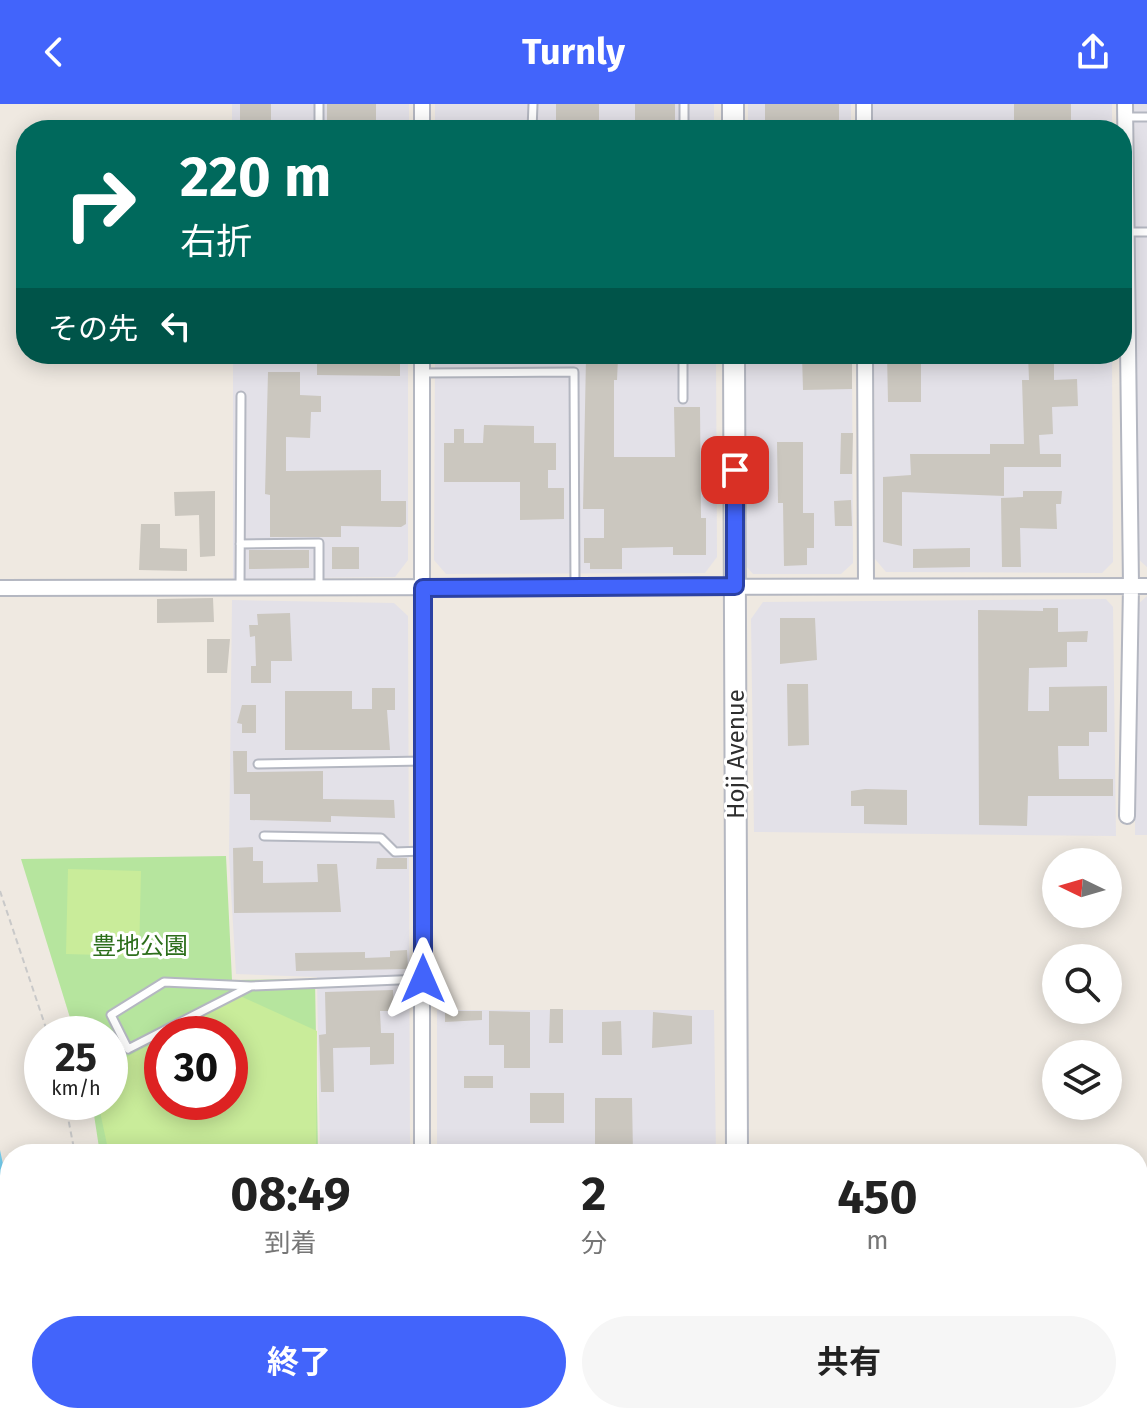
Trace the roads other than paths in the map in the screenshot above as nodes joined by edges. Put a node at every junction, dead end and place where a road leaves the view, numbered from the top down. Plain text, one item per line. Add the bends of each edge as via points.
1 (1125, 110) edge
2 (1147, 117) edge
3 (422, 364) edge
4 (683, 364) edge
5 (734, 364) edge
6 (865, 364) edge
7 (1128, 364) edge
8 (422, 373) junction
9 (241, 396) dead end
10 (683, 399) dead end
11 (240, 544) junction
12 (866, 585) junction
13 (735, 586) junction
14 (1131, 586) junction
15 (1147, 586) edge
16 (575, 587) junction
17 (0, 588) edge
18 (423, 588) junction
19 (240, 589) junction
20 (319, 589) junction
21 (423, 761) junction
22 (258, 764) dead end
23 (1127, 816) dead end
24 (264, 836) dead end
25 (423, 851) junction
26 (423, 979) junction
27 (251, 986) junction
28 (422, 1144) edge
29 (737, 1144) edge

1 - 2 lane
3 - 8 street
4 - 10 lane
5 - 13 main road, Hoji Avenue
6 - 12 street
7 - 14 street
8 - 16 lane via 574,372
8 - 18 street
9 - 11 lane
11 - 19 lane
11 - 20 lane via 319,543
12 - 13 street
12 - 14 street
13 - 16 street
13 - 29 main road, Hoji Avenue
14 - 15 street
14 - 23 street
16 - 18 street
17 - 19 street
18 - 20 street
18 - 21 street
19 - 20 street
21 - 22 lane
21 - 25 street
24 - 25 lane via 381,838 395,852
25 - 26 street
26 - 27 lane
26 - 28 street
27 - 27 lane via 128,1049 111,1015 164,982

